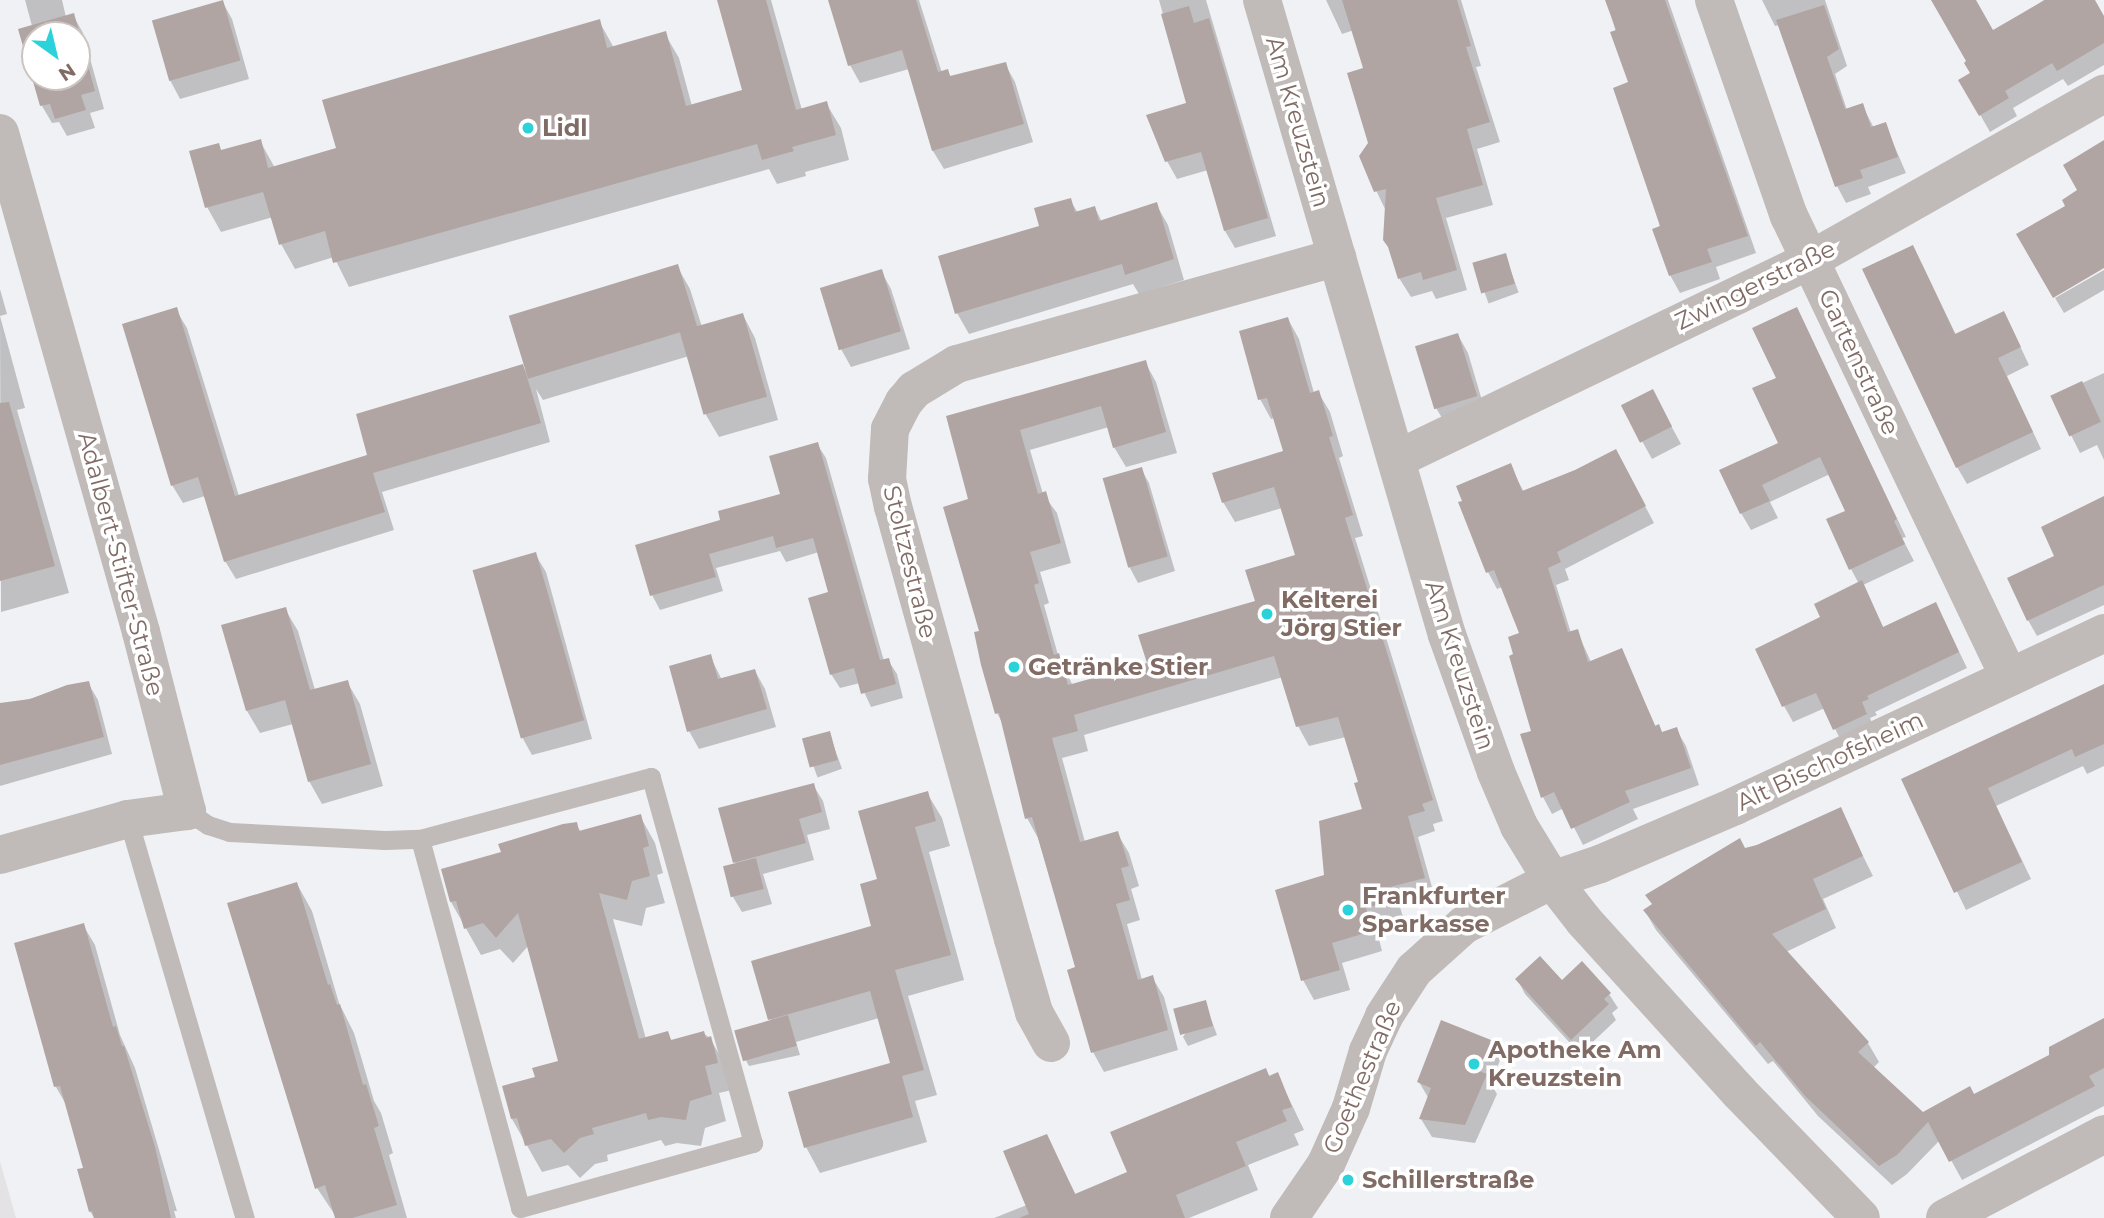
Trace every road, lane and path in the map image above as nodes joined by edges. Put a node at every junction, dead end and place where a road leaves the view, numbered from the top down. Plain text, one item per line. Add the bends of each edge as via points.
1 (1262, 0) edge
2 (1714, 0) edge
3 (2104, 94) edge
4 (1, 141) edge
5 (1337, 257) junction
6 (1810, 260) junction
7 (1397, 459) junction
8 (2104, 633) edge
9 (2009, 677) junction
10 (187, 811) junction
11 (128, 819) junction
12 (420, 839) junction
13 (0, 855) edge
14 (1552, 880) junction
15 (1051, 1043) dead end
16 (2104, 1134) edge
17 (245, 1218) edge
18 (1289, 1218) edge
19 (1861, 1218) edge
20 (1945, 1218) edge

1 - 5 street, Am Kreuzstein
2 - 6 street, Gartenstraße via 1789,216
3 - 6 street, Zwingerstraße
4 - 10 street, Adalbert-Stifter-Straße via 142,632
5 - 7 street, Am Kreuzstein
5 - 15 street, Stoltzestraße via 957,363 914,390 890,429 887,479 893,507 1034,1012
6 - 7 street, Zwingerstraße
6 - 9 street, Gartenstraße
7 - 14 street, Am Kreuzstein via 1472,706 1519,826
8 - 9 street, Alt Bischofsheim
9 - 14 street, Alt Bischofsheim via 1723,811 1611,860
10 - 11 street
10 - 12 lane via 229,832
11 - 13 street
11 - 17 lane
12 - 12 lane via 520,1208 753,1143 651,777
14 - 18 street, Goethestraße via 1464,925 1413,970 1368,1051 1351,1108 1326,1164
14 - 19 street, Am Kreuzstein via 1739,1092
16 - 20 street

